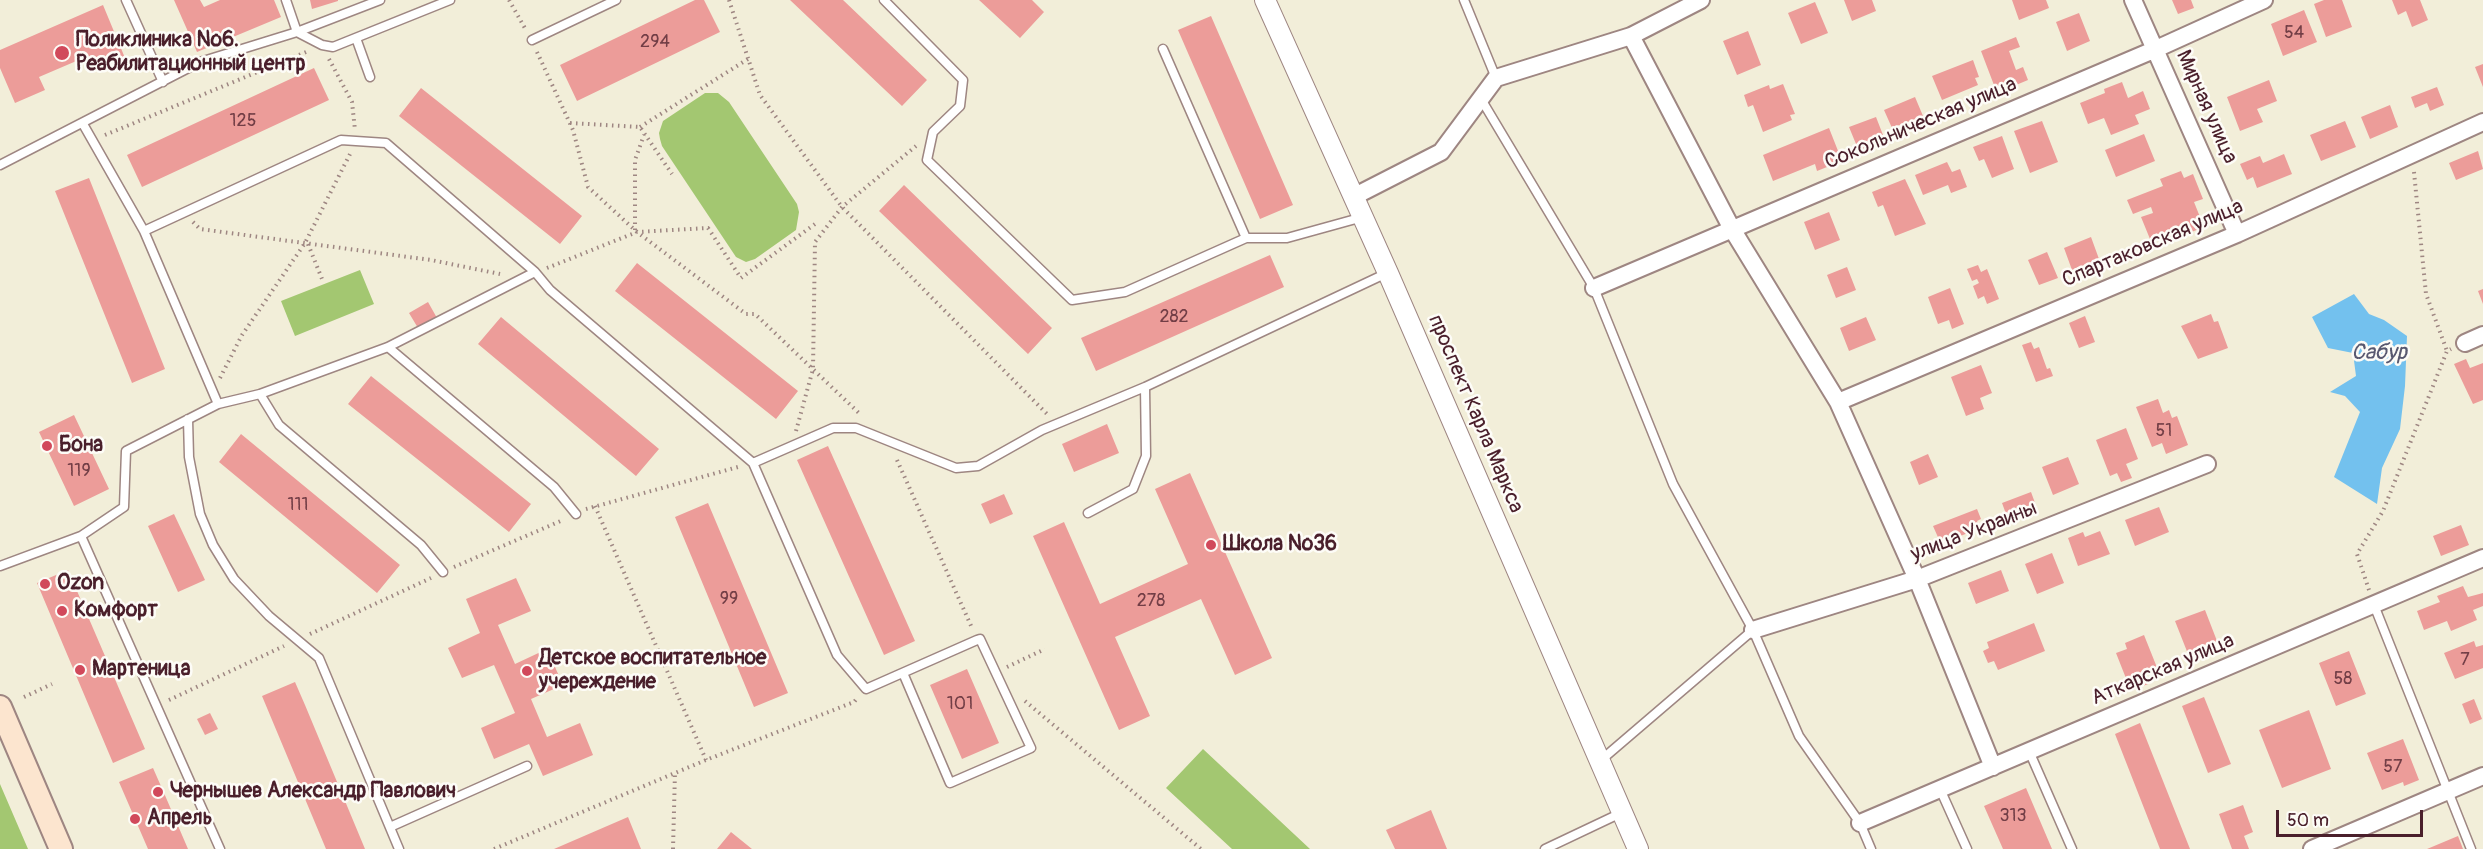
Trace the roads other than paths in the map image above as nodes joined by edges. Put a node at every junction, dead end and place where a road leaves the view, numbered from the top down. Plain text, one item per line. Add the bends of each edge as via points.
1 (126, 0) edge
2 (286, 0) edge
3 (380, 0) edge
4 (450, 0) edge
5 (616, 0) edge
6 (884, 0) edge
7 (1265, 0) edge
8 (1464, 0) edge
9 (1701, 0) edge
10 (2133, 0) edge
11 (2264, 0) edge
12 (370, 2) edge
13 (297, 32) junction
14 (1631, 36) junction
15 (356, 38) junction
16 (532, 40) road end
17 (1163, 49) dead end
18 (2156, 49) junction
19 (370, 77) dead end
20 (1496, 78) junction
21 (163, 82) junction
22 (1480, 97) junction
23 (2483, 122) edge
24 (83, 124) junction
25 (0, 165) edge
26 (1353, 197) junction
27 (1363, 217) junction
28 (1732, 229) junction
29 (144, 231) junction
30 (2237, 234) junction
31 (1246, 238) junction
32 (535, 272) junction
33 (1388, 273) junction
34 (1594, 288) junction
35 (2483, 335) edge
36 (2465, 343) road end
37 (388, 347) junction
38 (1145, 387) junction
39 (260, 394) junction
40 (1838, 402) junction
41 (218, 404) junction
42 (188, 419) junction
43 (753, 463) junction
44 (2207, 464) dead end
45 (1088, 513) dead end
46 (576, 514) road end
47 (81, 536) junction
48 (2483, 558) edge
49 (0, 566) edge
50 (443, 572) road end
51 (1917, 579) junction
52 (2374, 605) junction
53 (1753, 630) junction
54 (903, 673) junction
55 (0, 707) edge
56 (2029, 751) junction
57 (1600, 762) junction
58 (527, 766) dead end
59 (1993, 767) junction
60 (2483, 776) edge
61 (1940, 789) junction
62 (2447, 791) junction
63 (1622, 813) junction
64 (1860, 823) junction
65 (390, 827) junction
66 (61, 849) edge
67 (220, 849) edge
68 (399, 849) edge
69 (1545, 849) edge
70 (1638, 849) edge
71 (1871, 849) edge
72 (1967, 849) edge
73 (2072, 849) edge
74 (2312, 849) edge
75 (2471, 849) edge

1 - 21 lane
2 - 13 lane
3 - 12 lane
4 - 15 lane
5 - 16 lane
6 - 31 lane via 963,80 960,106 933,132 927,160 1072,300 1125,292
7 - 26 street, проспект Карла Маркса
8 - 20 lane
9 - 14 street
10 - 18 street, Мирная улица
11 - 18 street, Сокольническая улица
12 - 13 lane
13 - 15 lane via 333,47
13 - 21 lane via 200,62
14 - 20 street
14 - 28 street
15 - 19 lane
17 - 31 lane
18 - 28 street, Сокольническая улица
18 - 30 street, Мирная улица
20 - 22 street
21 - 24 lane
22 - 26 street via 1441,152
22 - 34 lane
23 - 30 street, Спартаковская улица
24 - 25 lane
24 - 29 lane
26 - 27 street, проспект Карла Маркса
27 - 31 lane via 1287,238
27 - 33 street, проспект Карла Маркса
28 - 34 street, Сокольническая улица
28 - 40 street
29 - 32 lane via 341,140 386,143
29 - 41 lane
30 - 40 street, Спартаковская улица
32 - 37 lane
32 - 43 lane via 550,290
33 - 38 lane
33 - 57 street, проспект Карла Маркса
34 - 53 lane via 1673,483
35 - 36 street
37 - 39 lane
37 - 46 lane via 554,487
38 - 43 lane via 1041,430 978,466 956,468 855,428 832,428
38 - 45 lane via 1146,456 1133,489
39 - 41 lane
39 - 50 lane via 279,426 421,545
40 - 51 street
41 - 42 lane
42 - 47 lane via 126,451 124,507
42 - 65 lane via 189,457 198,502 213,545 234,579 269,616 319,658
43 - 54 lane via 837,655 866,689
44 - 51 street, улица Украины
47 - 49 lane
47 - 67 lane
48 - 52 street, Аткарская улица
51 - 53 street, улица Украины
51 - 59 street
52 - 56 street, Аткарская улица
52 - 62 lane
53 - 57 lane
53 - 64 lane via 1799,736
54 - 54 lane via 980,639 1030,748 950,783
55 - 66 main road
56 - 59 street, Аткарская улица
56 - 73 lane
57 - 63 street, проспект Карла Маркса
58 - 65 lane
59 - 61 street, Аткарская улица
60 - 62 street
61 - 64 street, Аткарская улица
61 - 72 lane
62 - 74 street
62 - 75 lane
63 - 69 lane
63 - 70 street, проспект Карла Маркса
64 - 71 lane
65 - 68 lane

